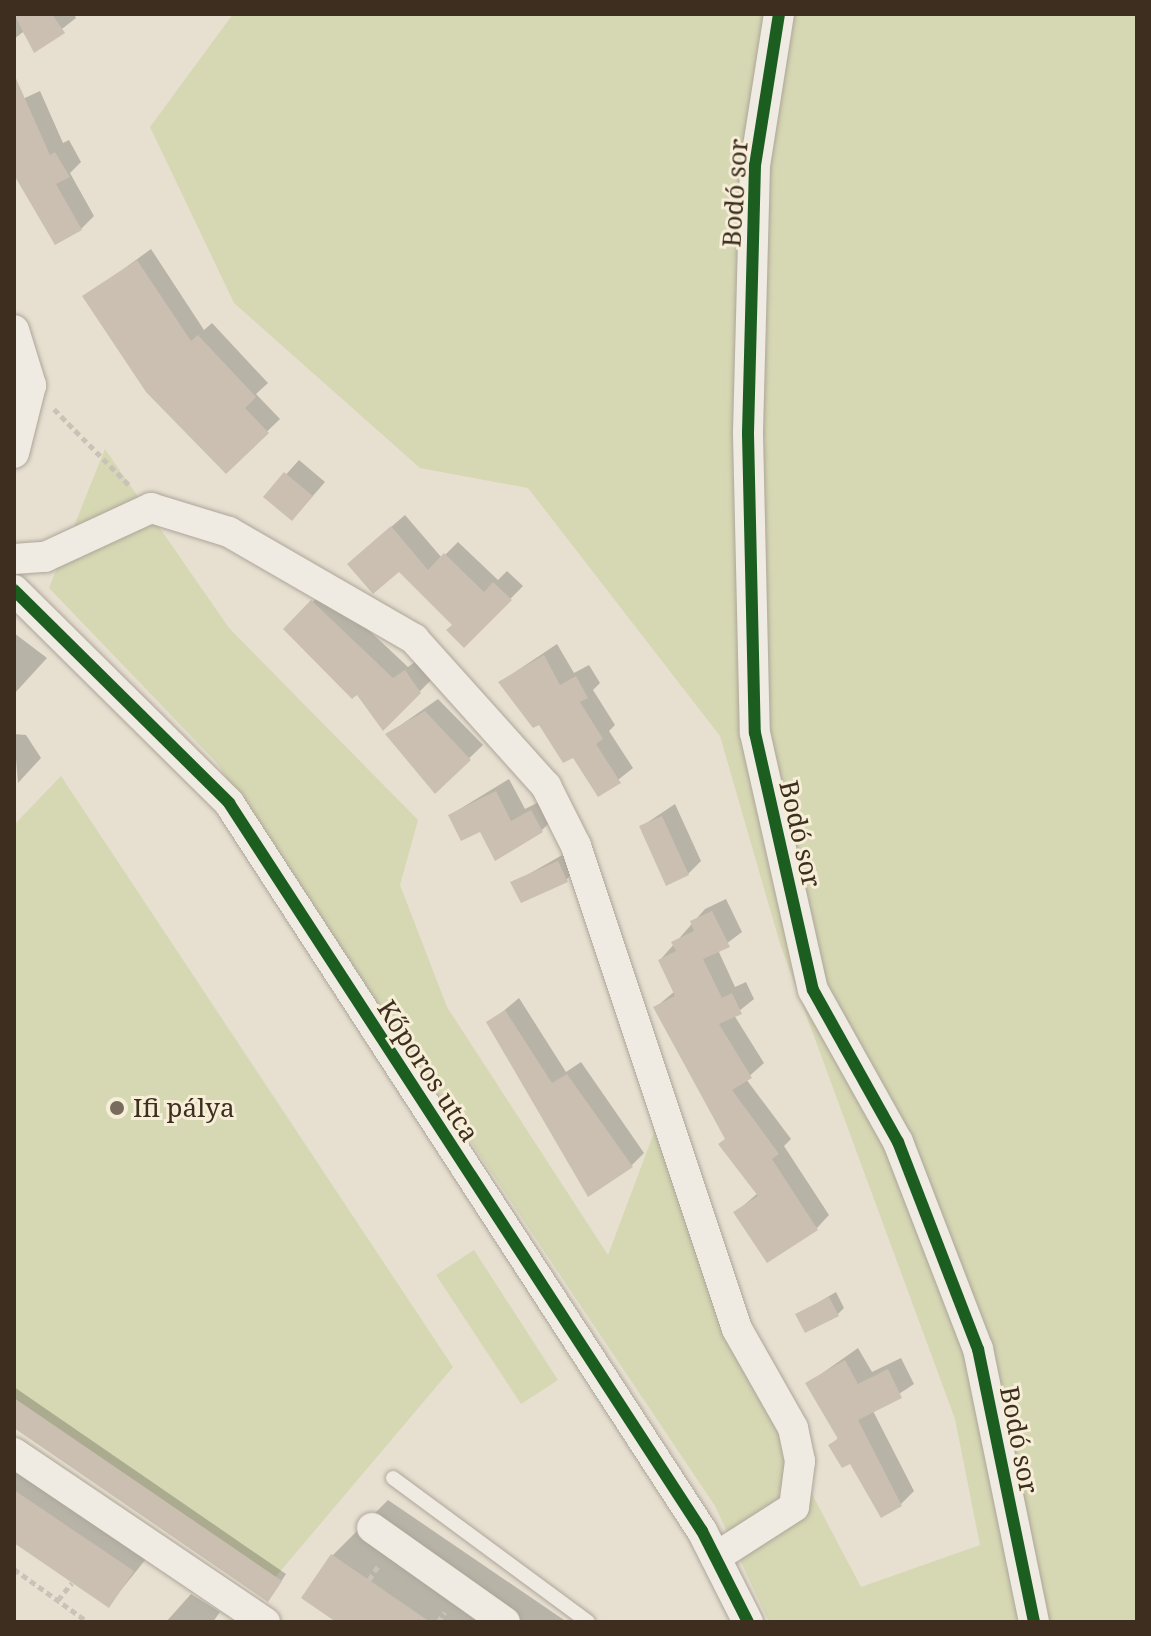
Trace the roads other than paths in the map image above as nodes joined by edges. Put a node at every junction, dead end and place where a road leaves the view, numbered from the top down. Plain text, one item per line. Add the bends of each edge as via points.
1 (779, 14) edge
2 (14, 330) edge
3 (14, 453) edge
4 (14, 559) edge
5 (14, 590) edge
6 (14, 1453) edge
7 (393, 1478) dead end
8 (372, 1528) dead end
9 (716, 1557) junction
10 (265, 1622) edge
11 (505, 1622) edge
12 (588, 1622) edge
13 (748, 1622) edge
14 (1034, 1622) edge

1 - 14 street, Bodó sor via 755,180 748,434 755,733 813,990 898,1142 978,1349
2 - 3 street via 31,385
4 - 9 street via 45,557 151,508 229,532 414,639 546,786 576,846 737,1329 793,1428 800,1461 794,1507
5 - 9 street, Kőporos utca via 229,803
6 - 10 street
7 - 12 lane
8 - 11 street
9 - 13 street, Kőporos utca

